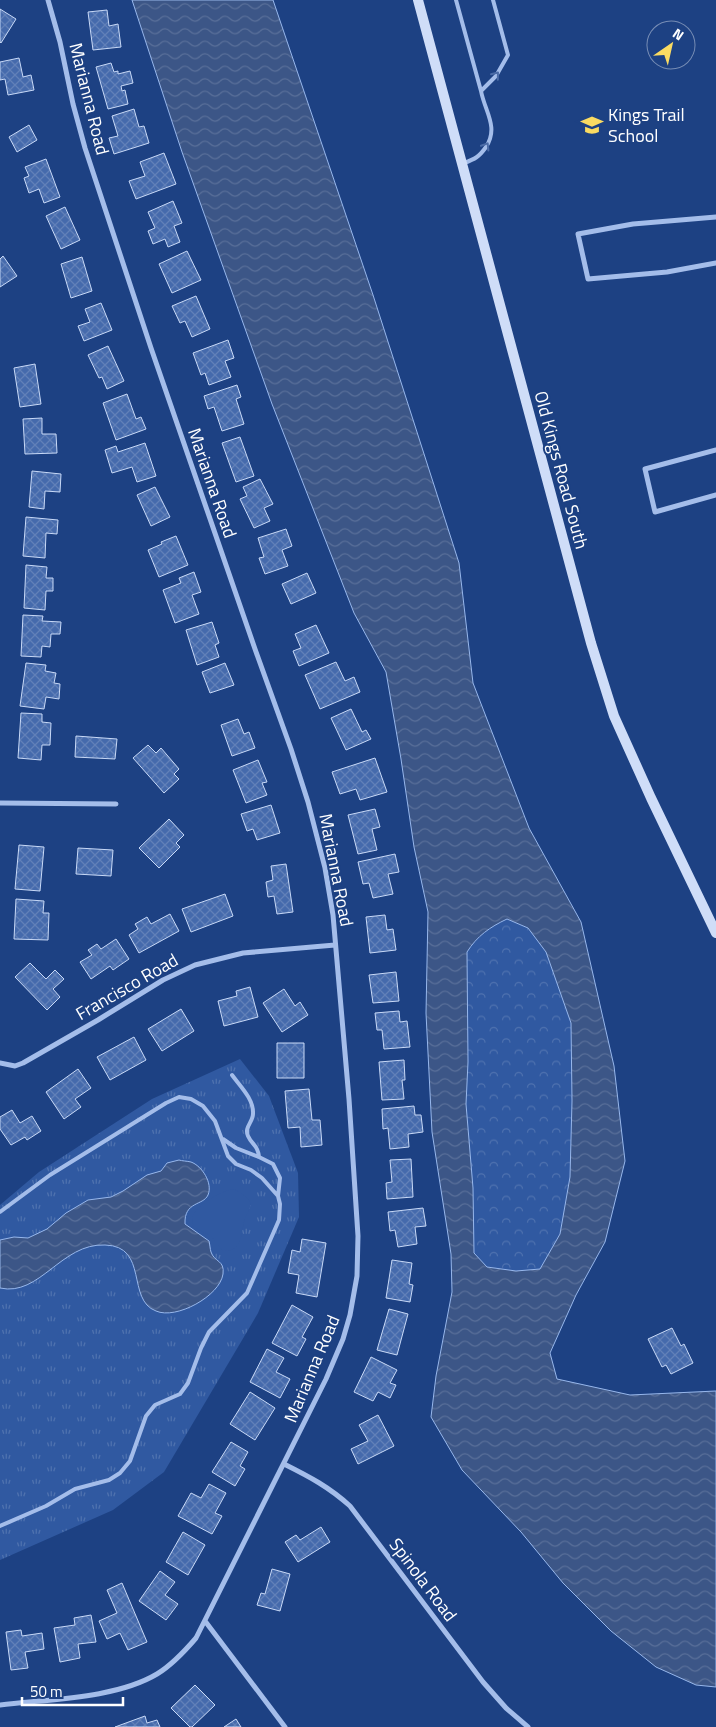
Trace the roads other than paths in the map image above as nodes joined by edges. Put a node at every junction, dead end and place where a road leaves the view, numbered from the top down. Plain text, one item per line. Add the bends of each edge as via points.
1 (48, 0) edge
2 (418, 0) edge
3 (456, 0) edge
4 (493, 0) edge
5 (481, 91) junction
6 (462, 164) junction
7 (716, 217) edge
8 (716, 263) edge
9 (716, 450) edge
10 (716, 495) edge
11 (0, 804) edge
12 (116, 804) dead end
13 (716, 933) edge
14 (335, 945) junction
15 (0, 1064) edge
16 (232, 1075) dead end
17 (223, 1139) junction
18 (259, 1157) junction
19 (278, 1196) junction
20 (0, 1212) edge
21 (284, 1464) junction
22 (0, 1526) edge
23 (206, 1621) junction
24 (0, 1705) edge
25 (285, 1727) edge
26 (528, 1727) edge

1 - 14 street, Marianna Road via 85,148 308,802 325,868
2 - 6 street, Old Kings Road South
3 - 5 lane
5 -> 4 lane via 496,76 508,56
6 -> 5 lane via 478,158 492,135
6 - 13 street, Old Kings Road South via 591,643 614,716
7 - 8 street via 633,224 578,234 588,279 667,272
9 - 10 street via 645,469 655,512
11 - 12 street
14 - 15 street, Francisco Road via 243,953 195,965 162,980 23,1063 15,1066
14 - 21 street, Marianna Road via 357,1203 357,1276 343,1339
16 - 18 lane via 251,1100 254,1115 247,1126 247,1135 258,1149
17 - 18 lane
17 - 19 lane via 228,1156 262,1178
17 - 20 lane via 203,1106 192,1099 179,1097 50,1175
18 - 19 lane via 272,1164 280,1178
19 - 22 lane via 279,1220 247,1293 209,1332 188,1384 180,1394 155,1405 146,1416 130,1461 120,1473 109,1480 75,1489
21 - 23 street, Marianna Road
21 - 26 street, Spinola Road via 317,1480 350,1506 483,1682
23 - 24 street, Marianna Road via 183,1653 158,1674 141,1682 105,1693
23 - 25 street

